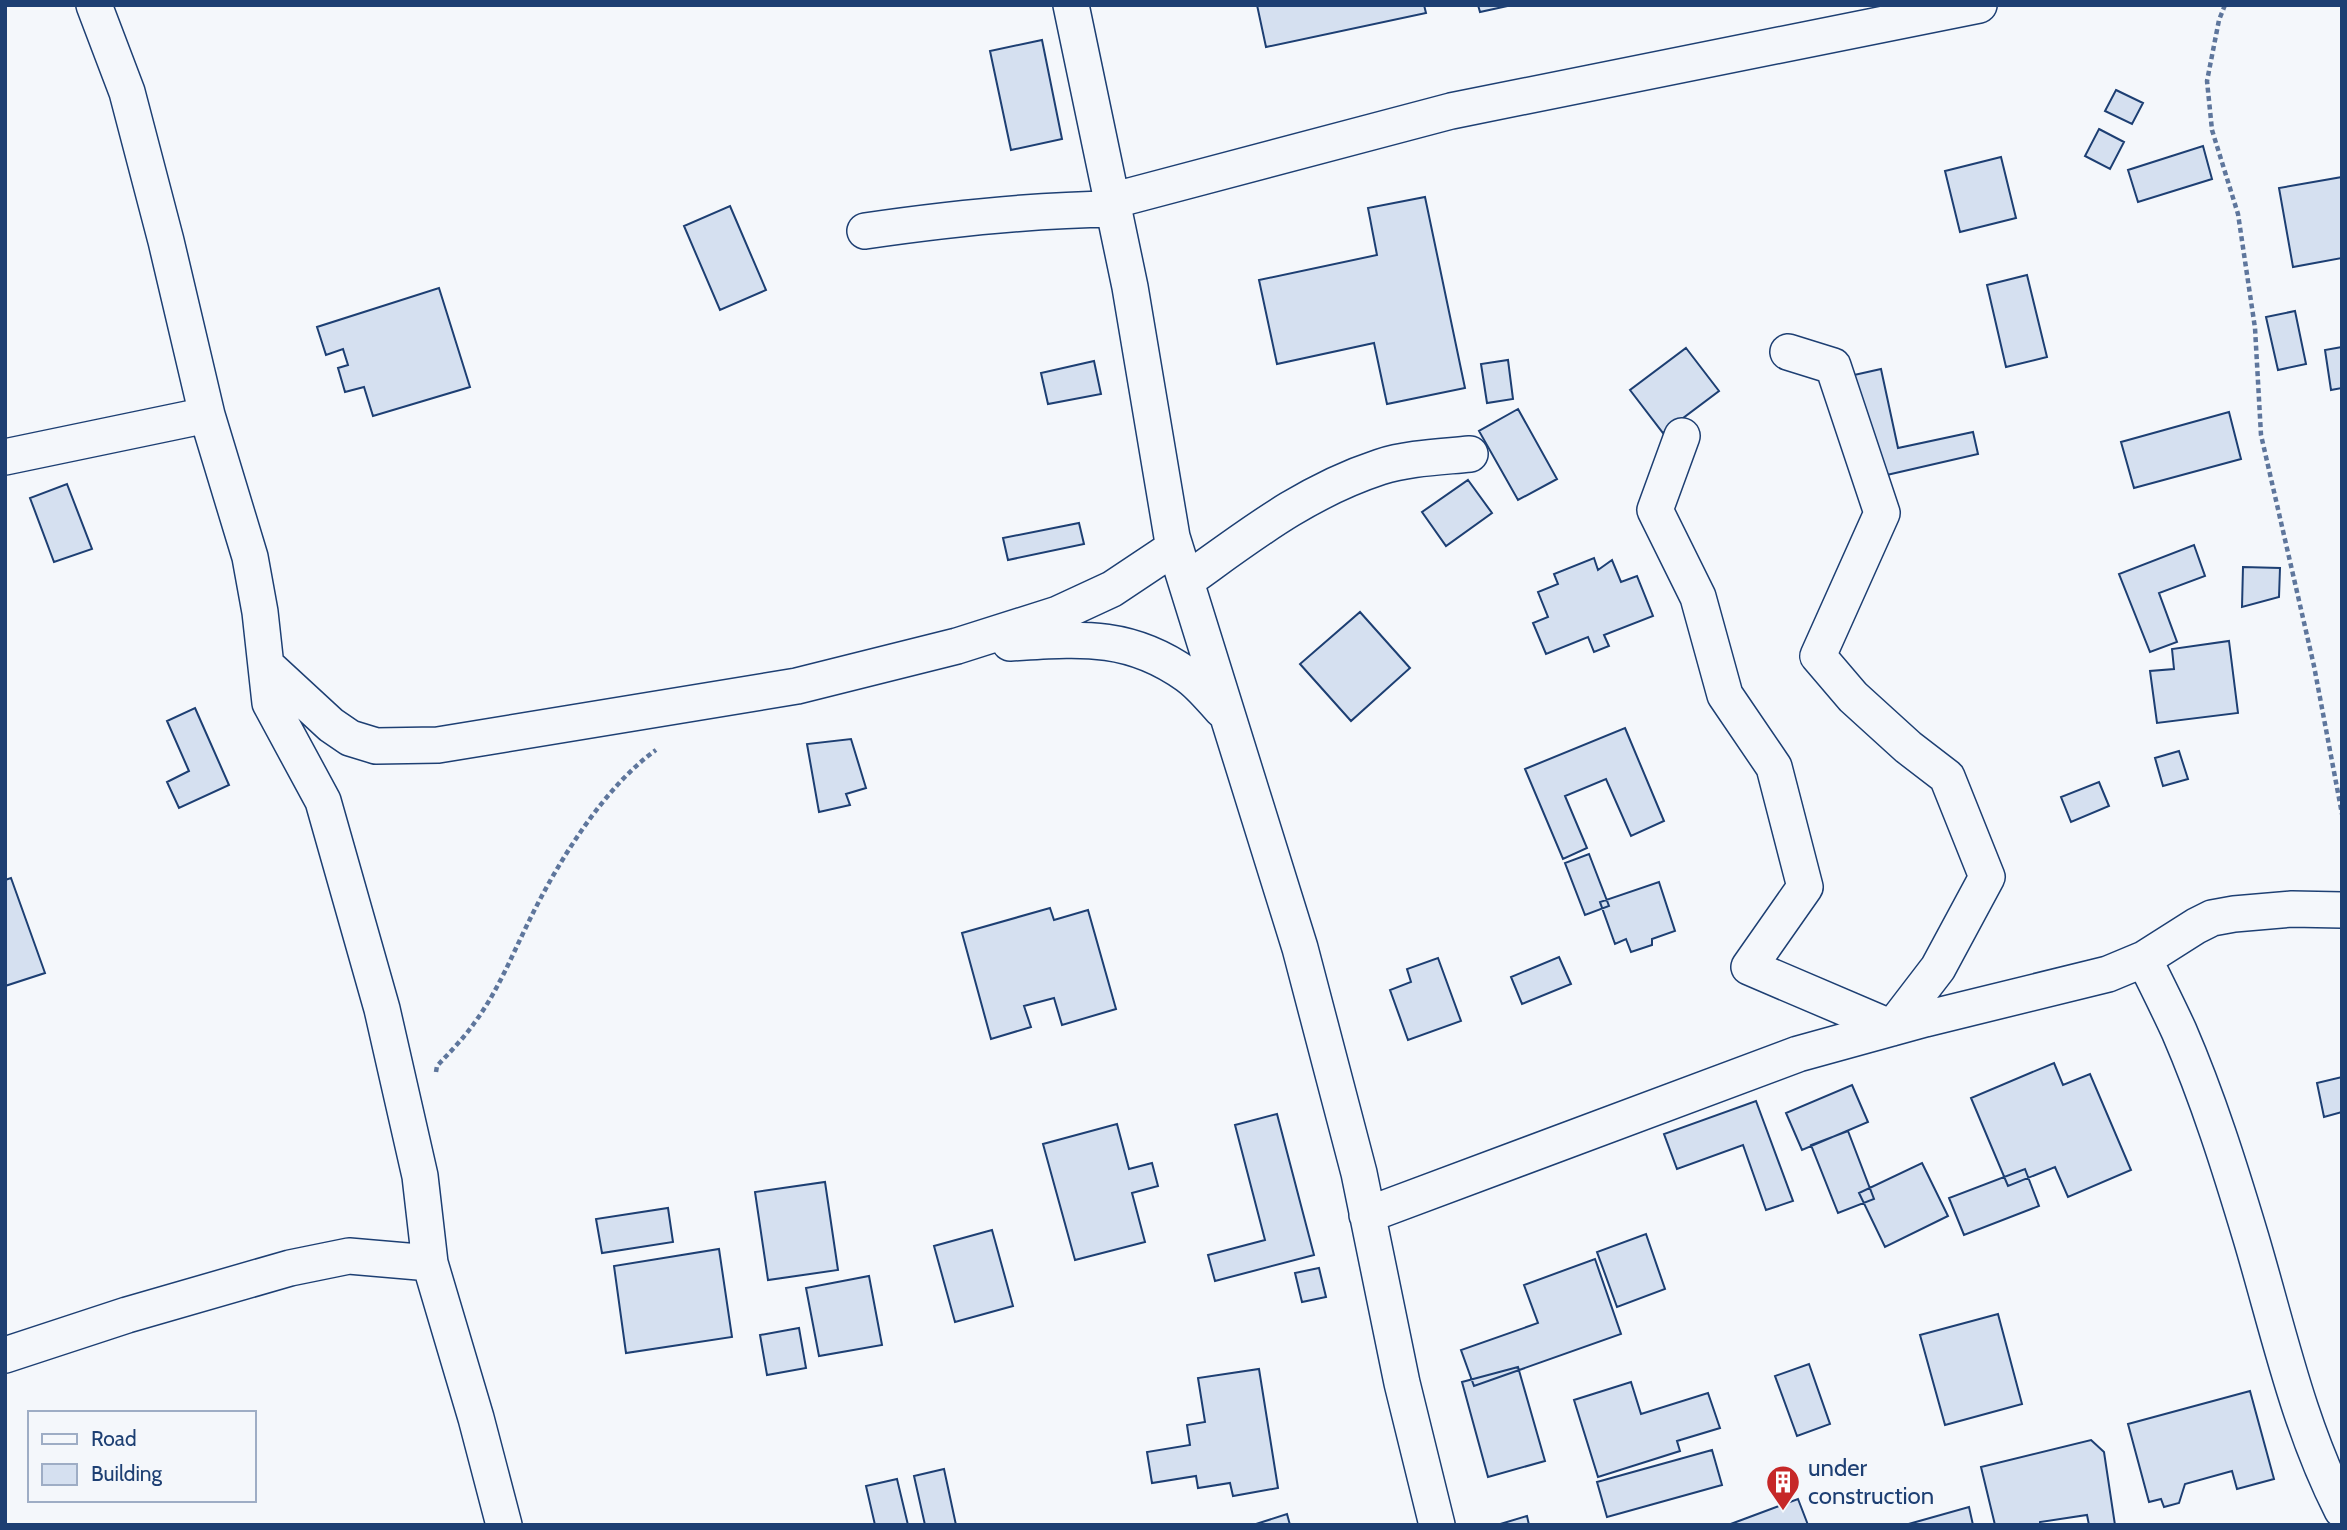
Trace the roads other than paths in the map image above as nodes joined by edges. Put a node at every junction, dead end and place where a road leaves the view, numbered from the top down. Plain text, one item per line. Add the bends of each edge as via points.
1 (94, 5) edge
2 (1071, 5) edge
3 (1979, 5) edge
4 (1112, 205) junction
5 (865, 231) dead end
6 (1788, 352) dead end
7 (207, 415) junction
8 (1682, 436) dead end
9 (1470, 454) dead end
10 (5, 457) edge
11 (1175, 547) junction
12 (1186, 581) junction
13 (957, 646) junction
14 (266, 665) junction
15 (1227, 714) junction
16 (2342, 910) edge
17 (2144, 959) junction
18 (1892, 1028) junction
19 (1367, 1215) junction
20 (430, 1263) junction
21 (5, 1355) edge
22 (2342, 1510) edge
23 (504, 1525) edge
24 (1437, 1525) edge

1 - 7 street via 127,92
2 - 4 street
3 - 4 street via 1451,111
4 - 5 street
4 - 11 street
6 - 18 street via 1833,366 1882,513 1818,656 1853,697 1947,777 1987,877 1938,968
7 - 10 street
7 - 14 street via 250,557
8 - 18 street via 1655,510 1698,597 1725,695 1774,767 1805,887 1749,967
9 - 12 street via 1381,467 1319,491 1269,520
11 - 12 street
11 - 13 street via 1102,594 1058,614
12 - 15 street
13 - 14 street via 797,686 438,745 376,746 350,738
13 - 15 street via 1111,641 1163,660 1189,676
14 - 20 street via 270,703 323,801 352,899 420,1176
15 - 19 street via 1300,948
16 - 17 street via 2292,909 2212,918
17 - 18 street via 2108,974
17 - 22 street via 2210,1111 2292,1383 2323,1472
18 - 19 street via 1798,1054
19 - 24 street
20 - 21 street via 349,1256 289,1268
20 - 23 street

